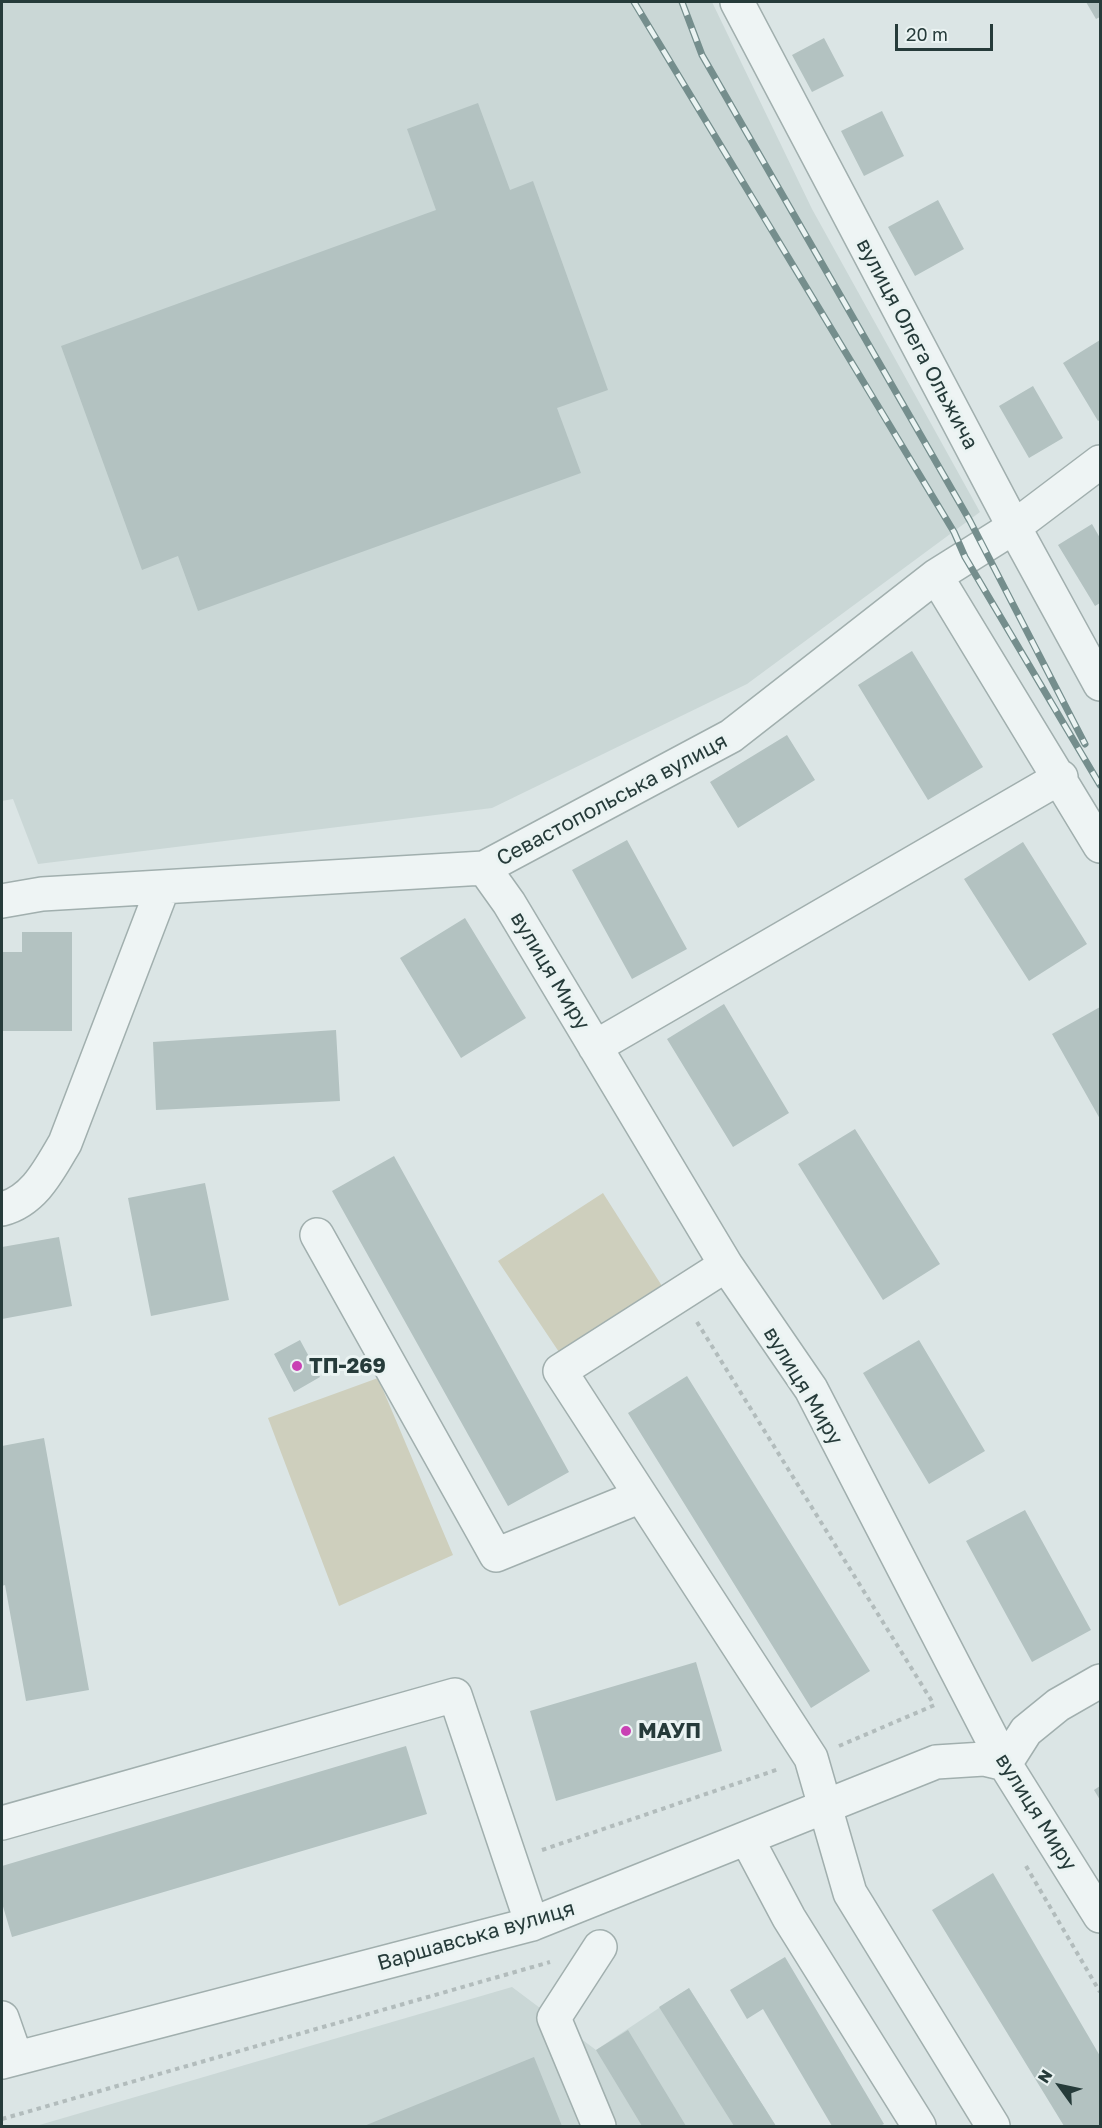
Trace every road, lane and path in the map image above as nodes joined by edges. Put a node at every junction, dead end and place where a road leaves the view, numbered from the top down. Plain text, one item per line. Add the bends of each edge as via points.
1 (737, 2) edge
2 (1101, 462) edge
3 (1014, 527) junction
4 (936, 576) junction
5 (1101, 684) edge
6 (1061, 777) junction
7 (1101, 846) edge
8 (484, 868) junction
9 (163, 887) junction
10 (2, 901) edge
11 (595, 1047) junction
12 (2, 1209) edge
13 (317, 1235) dead end
14 (726, 1265) junction
15 (681, 1295) junction
16 (641, 1496) junction
17 (1101, 1681) edge
18 (968, 1691) junction
19 (934, 1705) junction
20 (939, 1714) dead end
21 (811, 1758) junction
22 (1005, 1764) junction
23 (825, 1806) junction
24 (2, 1823) edge
25 (747, 1839) junction
26 (510, 1860) junction
27 (1023, 1860) dead end
28 (1101, 1916) edge
29 (532, 1924) junction
30 (600, 1947) joint
31 (1101, 1992) edge
32 (2, 2018) edge
33 (9, 2060) edge
34 (2, 2119) edge
35 (599, 2127) edge
36 (918, 2127) edge
37 (993, 2127) edge

1 - 3 street, вулиця Олега Ольжича
2 - 3 street, Севастопольська вулиця
3 - 4 street, Севастопольська вулиця
3 - 5 street, вулиця Олега Ольжича
4 - 6 street
4 - 8 street, Севастопольська вулиця via 732,736
6 - 7 street
6 - 11 street
8 - 9 street, Севастопольська вулиця
8 - 11 street, вулиця Миру
9 - 10 street, Севастопольська вулиця via 42,894
9 - 12 street via 65,1143 43,1180 18,1205
11 - 14 street, вулиця Миру
13 - 16 street via 496,1555
14 - 15 street
14 - 18 street, вулиця Миру via 811,1389
15 - 16 street via 560,1371
15 - 19 path
16 - 21 street
17 - 22 street via 1058,1705 1026,1731
18 - 19 path
18 - 22 street, вулиця Миру
19 - 20 path
19 - 21 path
21 - 23 street
21 - 26 path via 614,1828
22 - 23 street, Варшавська вулиця via 984,1758 936,1762
22 - 28 street, вулиця Миру
23 - 25 street, Варшавська вулиця
23 - 37 street via 850,1893
24 - 26 street via 455,1695
25 - 29 street, Варшавська вулиця
25 - 36 street via 789,1918
26 - 29 street
27 - 31 path
29 - 33 street, Варшавська вулиця
30 - 34 path
30 - 35 street via 554,2018
32 - 33 street

